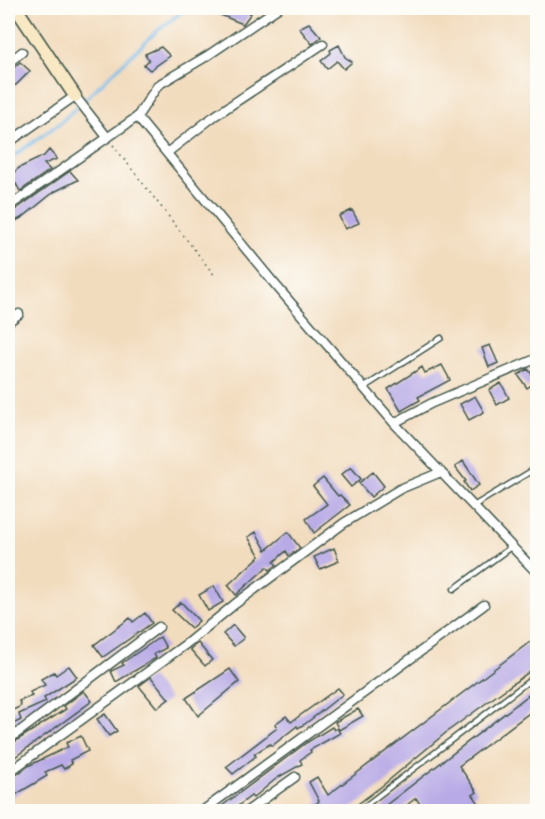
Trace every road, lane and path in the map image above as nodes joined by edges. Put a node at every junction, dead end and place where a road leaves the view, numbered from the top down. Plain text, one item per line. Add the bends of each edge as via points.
1 (16, 8) edge
2 (278, 8) edge
3 (323, 44) dead end
4 (22, 52) dead end
5 (8, 63) edge
6 (73, 99) junction
7 (137, 117) junction
8 (107, 137) junction
9 (8, 143) edge
10 (168, 152) junction
11 (8, 207) edge
12 (214, 276) dead end
13 (19, 314) dead end
14 (8, 322) edge
15 (441, 338) dead end
16 (537, 358) edge
17 (362, 388) junction
18 (394, 423) junction
19 (537, 467) edge
20 (441, 472) junction
21 (475, 506) junction
22 (512, 547) junction
23 (537, 574) edge
24 (454, 589) dead end
25 (484, 605) dead end
26 (159, 627) dead end
27 (537, 674) edge
28 (8, 740) edge
29 (8, 773) edge
30 (295, 777) dead end
31 (201, 812) edge
32 (246, 812) edge
33 (357, 812) edge

1 - 6 street
2 - 7 street via 158,85
3 - 10 street via 220,112
4 - 5 street
6 - 8 street
6 - 9 street
7 - 8 street
7 - 10 street
8 - 11 street
8 - 12 path
10 - 17 street
13 - 14 street
15 - 17 lane
16 - 18 street
17 - 18 street
18 - 20 street
19 - 21 lane
20 - 21 street
20 - 29 street via 400,489 344,524
21 - 22 street
22 - 23 street
22 - 24 lane
25 - 31 street
26 - 28 street
27 - 33 lane
30 - 32 street

